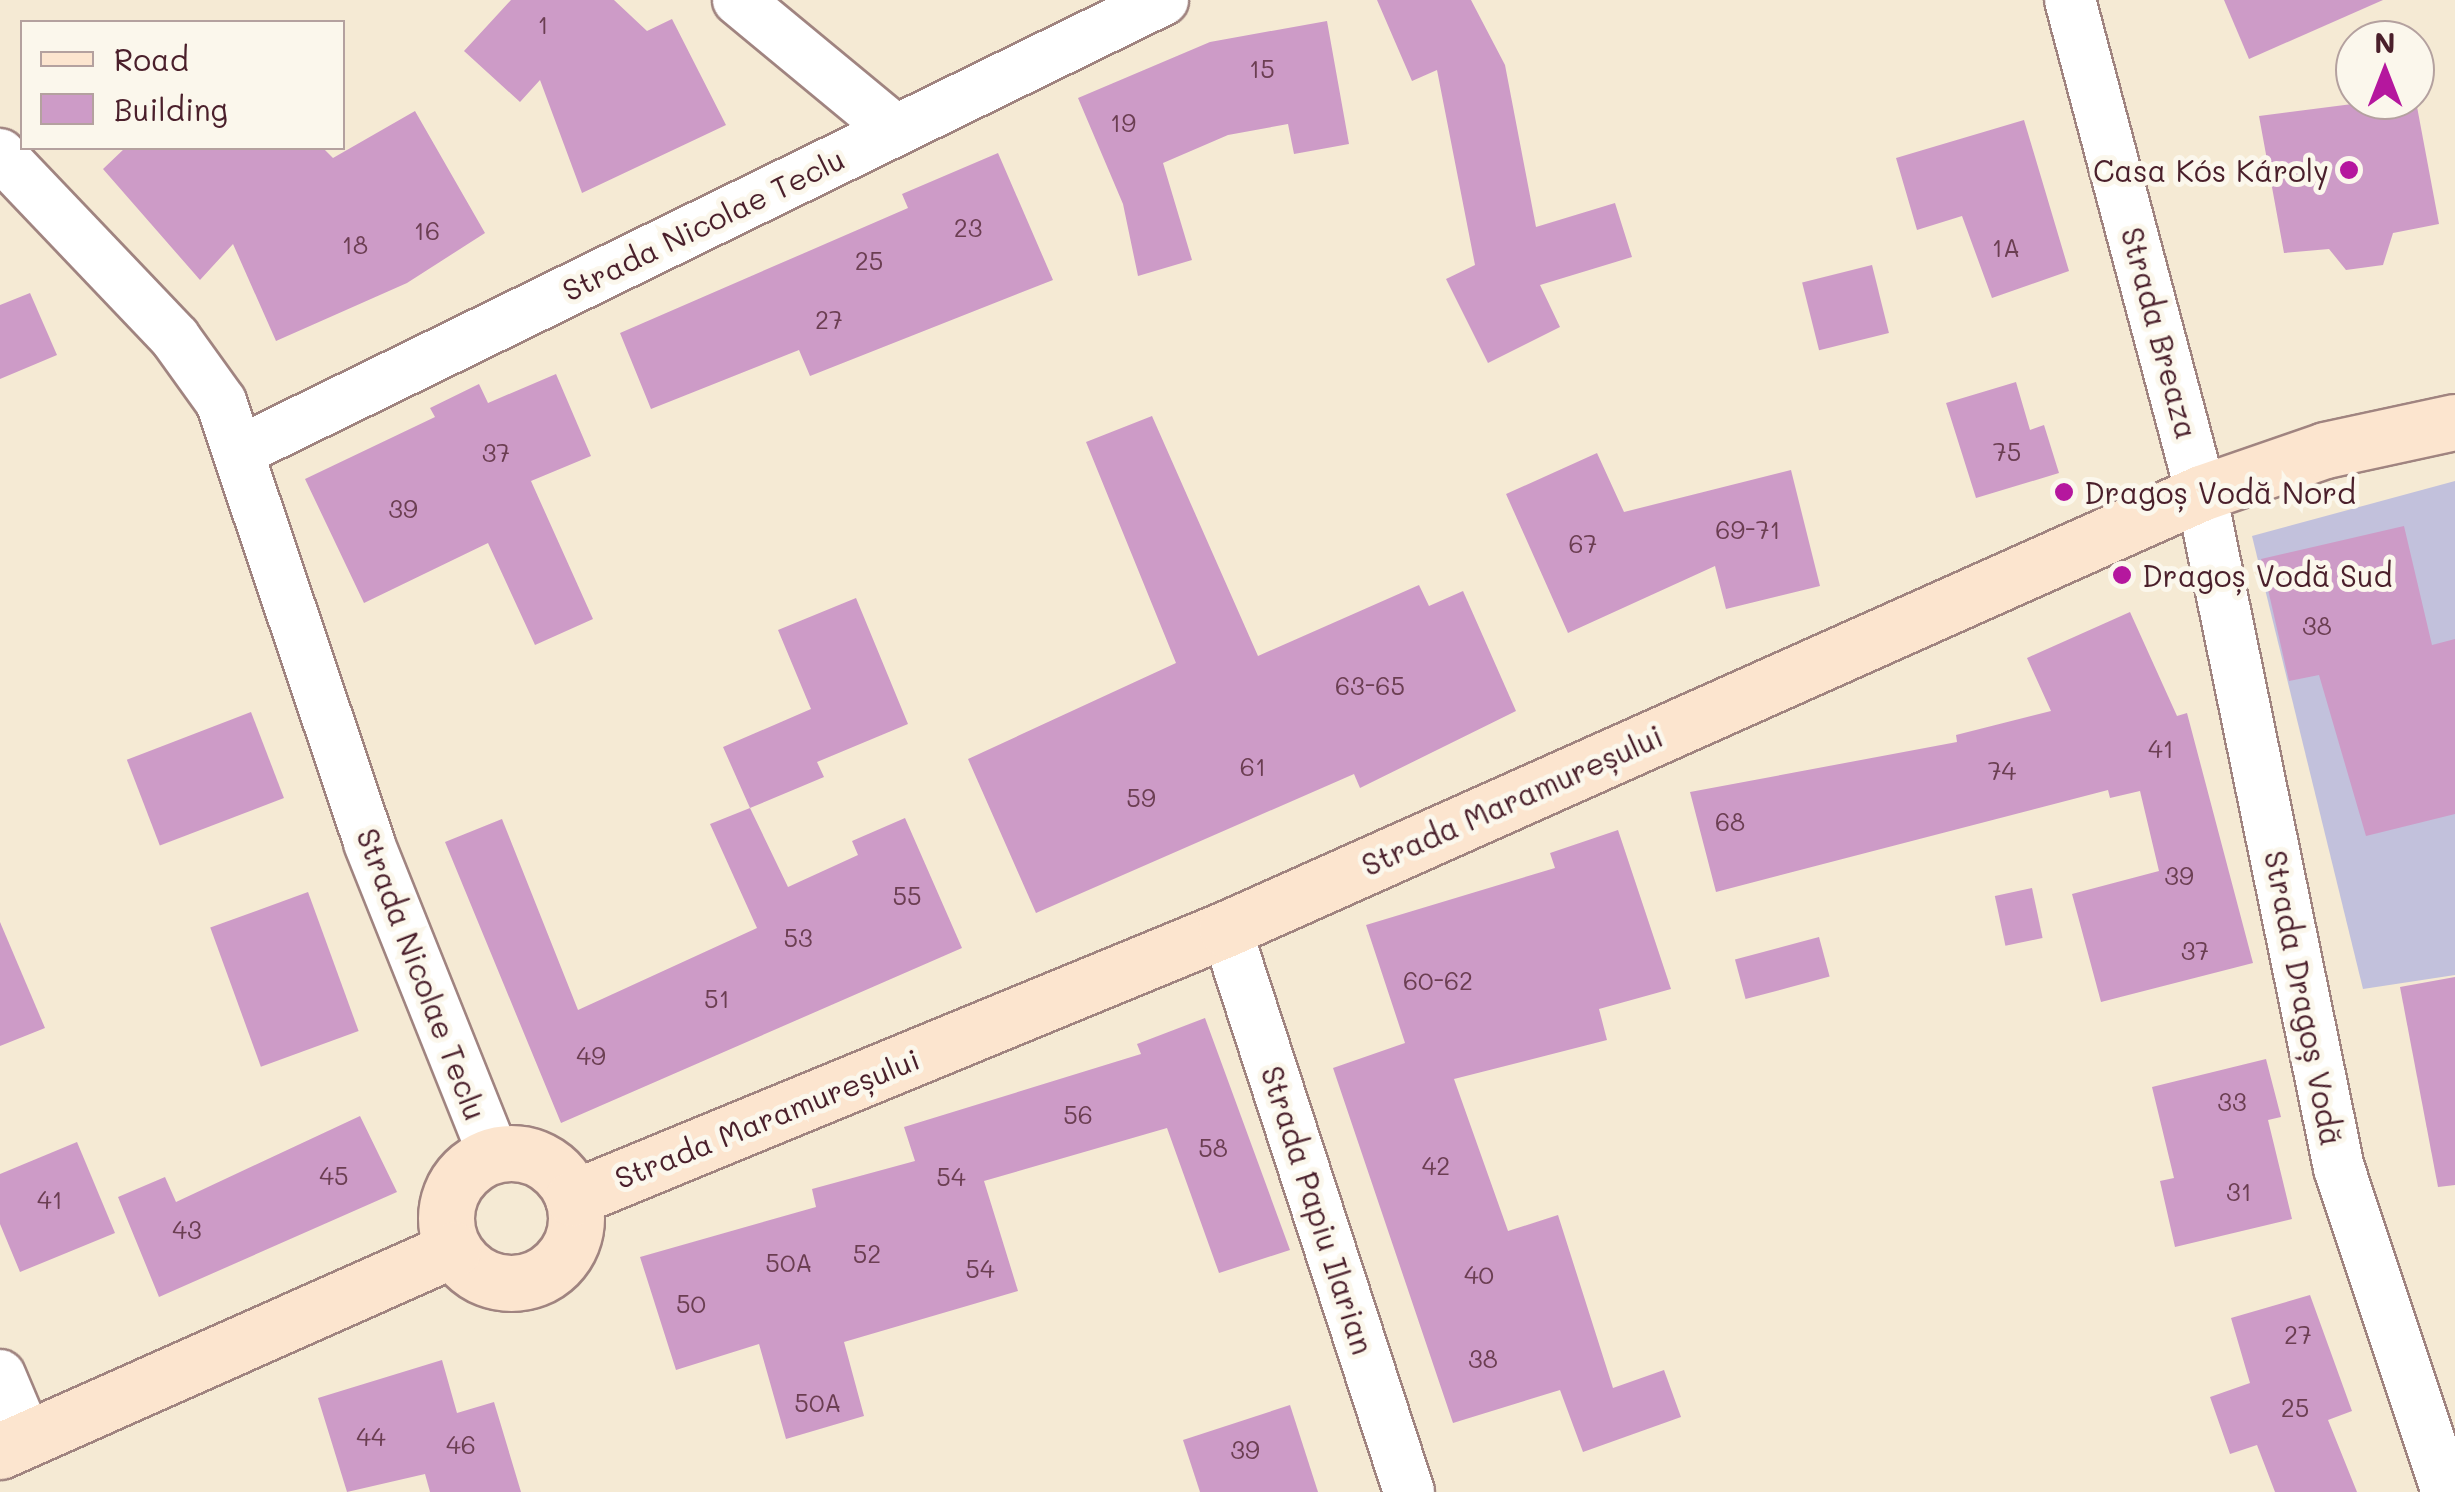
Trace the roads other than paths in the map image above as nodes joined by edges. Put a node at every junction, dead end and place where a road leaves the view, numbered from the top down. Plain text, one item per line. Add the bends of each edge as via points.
1 (738, 0) edge
2 (1163, 0) edge
3 (2070, 0) edge
4 (896, 130) junction
5 (0, 154) edge
6 (2455, 422) edge
7 (244, 449) junction
8 (2201, 492) junction
9 (1226, 928) junction
10 (494, 1156) junction
11 (574, 1198) junction
12 (454, 1249) junction
13 (0, 1375) edge
14 (14, 1445) edge
15 (1409, 1492) edge
16 (2446, 1492) edge

1 - 4 street
2 - 4 street, Strada Nicolae Teclu
3 - 8 street, Strada Breaza
4 - 7 street, Strada Nicolae Teclu
5 - 7 street, Strada Nicolae Teclu via 175,338
6 - 8 main road, Strada Maramureșului via 2325,450
7 - 10 street, Strada Nicolae Teclu via 363,825
8 - 9 main road, Strada Maramureșului
8 - 16 street, Strada Dragoș Vodă via 2339,1168
9 - 11 main road, Strada Maramureșului
9 - 15 street, Strada Papiu Ilarian
10 - 11 main road via 548,1165
10 - 12 main road via 454,1186 447,1207
11 - 12 main road via 573,1240 530,1280 484,1278
12 - 14 main road
13 - 14 street

